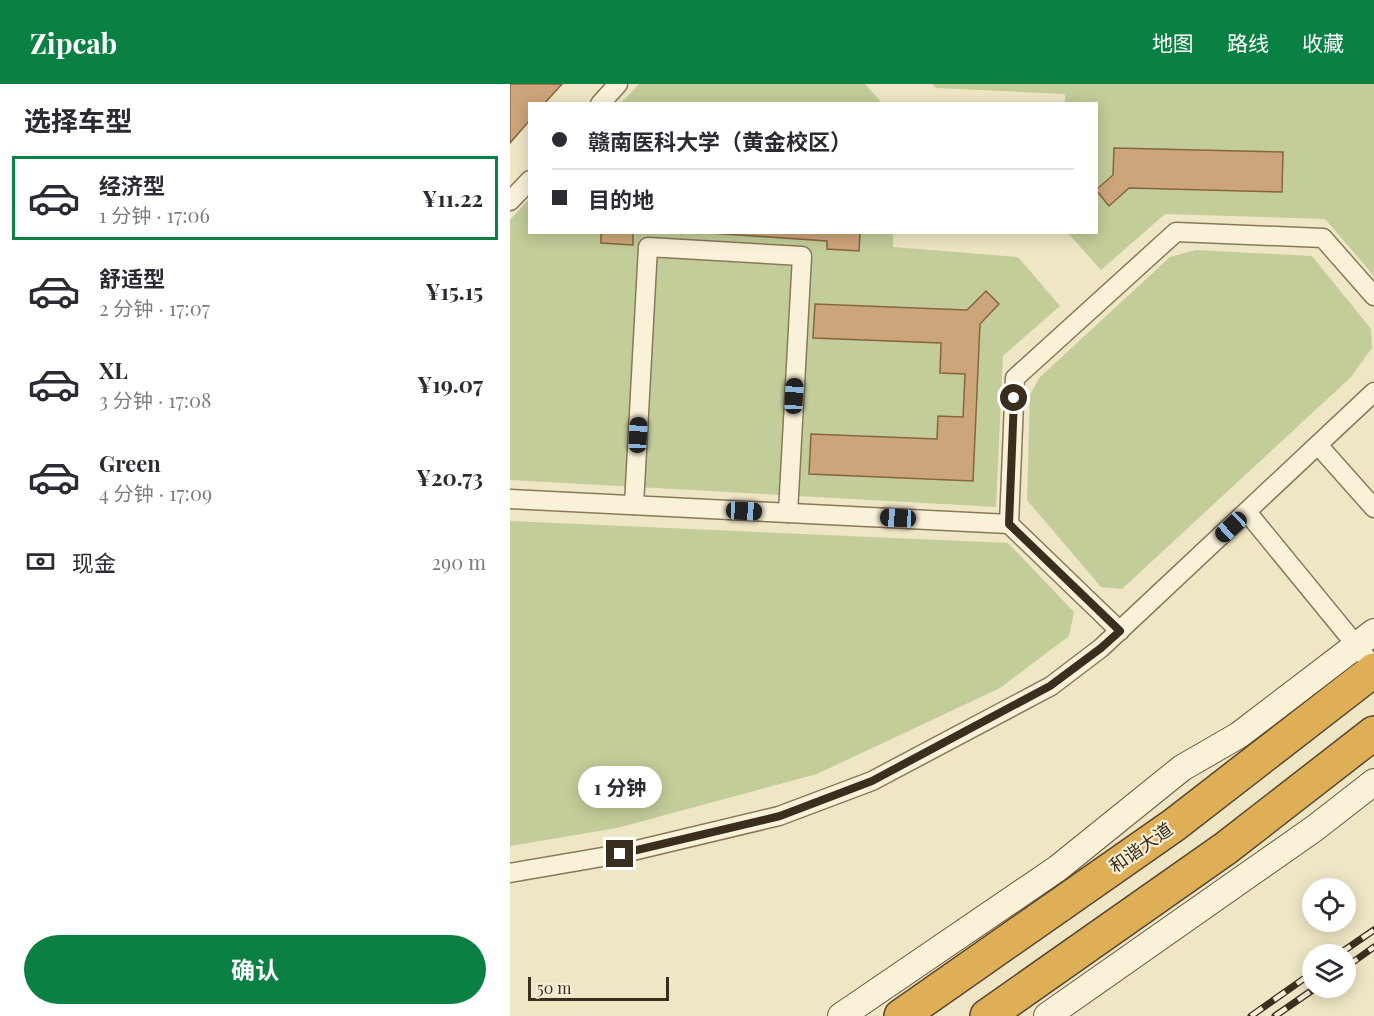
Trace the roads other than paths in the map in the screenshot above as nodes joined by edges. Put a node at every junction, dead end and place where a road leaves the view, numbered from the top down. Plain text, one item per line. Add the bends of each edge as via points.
1 (618, 84) edge
2 (602, 102) edge
3 (528, 182) edge
4 (510, 201) edge
5 (1374, 296) edge
6 (1374, 392) edge
7 (1318, 445) junction
8 (510, 499) edge
9 (634, 505) junction
10 (1374, 507) edge
11 (1247, 512) junction
12 (788, 513) junction
13 (1009, 524) junction
14 (1120, 631) junction
15 (1370, 654) edge
16 (1374, 733) edge
17 (1374, 782) edge
18 (510, 873) edge
19 (841, 1016) edge
20 (901, 1016) edge
21 (987, 1016) edge
22 (1047, 1016) edge

1 - 2 street
3 - 4 street
5 - 13 street via 1323,238 1176,232 1015,378
6 - 7 street
7 - 10 street
7 - 11 street
8 - 9 street
9 - 12 street
9 - 12 street via 648,247 802,256
11 - 14 street
11 - 15 street
12 - 13 street
13 - 14 street
14 - 18 street via 1050,686 872,781 780,816 620,854
15 - 19 street via 1182,768 1058,868
15 - 20 highway, 和谐大道 via 1174,825
16 - 21 highway via 1226,848
17 - 22 street via 1315,828

